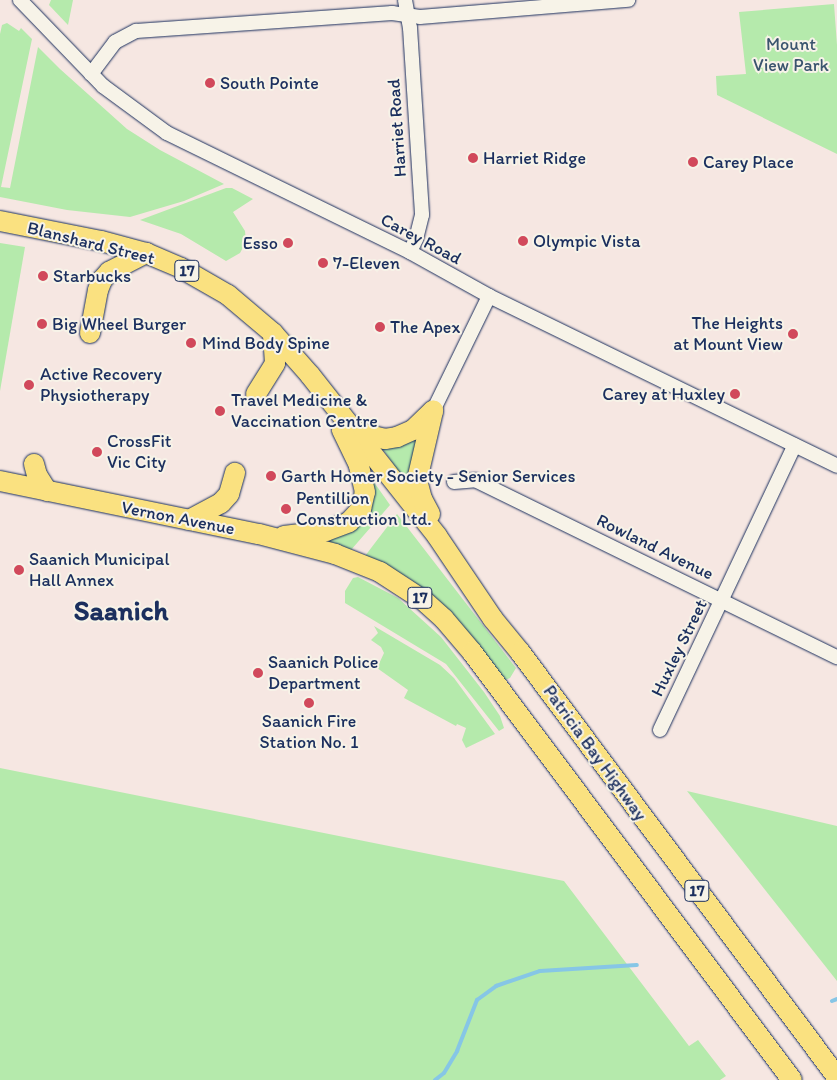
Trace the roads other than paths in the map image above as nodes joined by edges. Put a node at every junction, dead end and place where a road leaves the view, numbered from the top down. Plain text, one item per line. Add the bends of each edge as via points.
1 (20, 0) edge
2 (628, 0) edge
3 (406, 7) edge
4 (91, 74) junction
5 (0, 221) edge
6 (410, 252) junction
7 (146, 253) junction
8 (489, 296) junction
9 (90, 333) dead end
10 (273, 333) junction
11 (256, 394) dead end
12 (329, 401) junction
13 (433, 411) junction
14 (352, 431) junction
15 (795, 445) junction
16 (34, 464) dead end
17 (837, 466) edge
18 (235, 473) dead end
19 (0, 481) edge
20 (454, 482) dead end
21 (47, 491) junction
22 (189, 520) junction
23 (272, 537) junction
24 (723, 601) junction
25 (493, 619) junction
26 (837, 657) edge
27 (660, 730) dead end
28 (837, 1077) edge
29 (792, 1080) edge

1 - 4 street, Carey Road
2 - 3 street via 420,17
3 - 4 street via 382,13 136,31 115,42
3 - 6 street, Harriet Road via 422,215
4 - 6 street, Carey Road via 117,98 167,133
5 - 7 highway, Blanshard Street / 17
6 - 8 street, Carey Road
7 - 9 highway via 109,272 102,280
7 - 10 highway, Blanshard Street / 17 via 182,268 228,294
8 - 13 street
8 - 15 street, Carey Road
10 - 11 highway via 274,363
10 - 12 highway, Blanshard Street / 17
12 - 14 highway, Blanshard Street / 17
12 - 23 highway via 359,465 365,492 361,510 349,522 326,531
13 - 14 highway via 413,430 397,437 385,439
13 - 25 highway via 417,480 422,499
14 - 25 highway, Patricia Bay Highway / 17 via 437,536
15 - 17 street, Carey Road
15 - 24 street, Huxley Street
16 - 21 highway
18 - 22 highway via 229,494 221,503
19 - 21 highway, Vernon Avenue / 17
20 - 24 street, Rowland Avenue via 475,480
21 - 22 highway, Vernon Avenue / 17
22 - 23 highway, Vernon Avenue / 17
23 - 29 highway, Vernon Avenue / 17 via 355,560 399,583 444,619
24 - 26 street, Rowland Avenue
24 - 27 street, Huxley Street
25 - 28 highway, Patricia Bay Highway / 17

